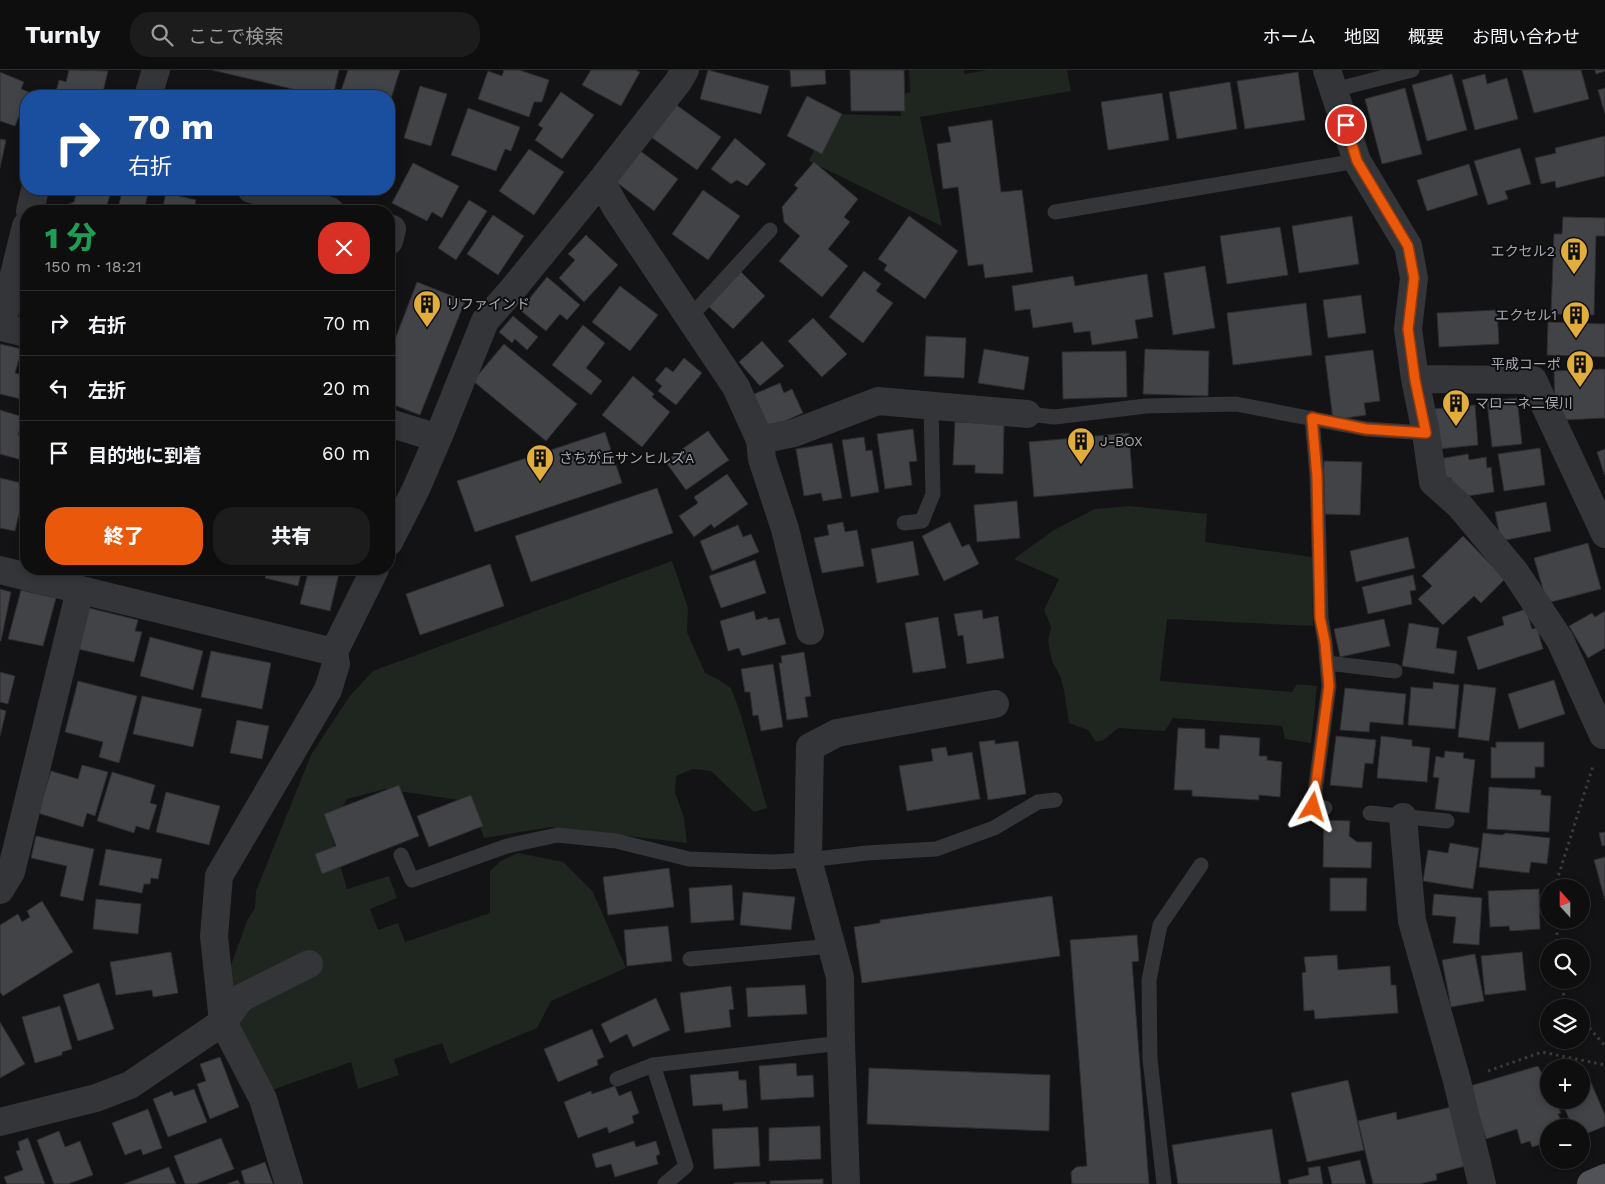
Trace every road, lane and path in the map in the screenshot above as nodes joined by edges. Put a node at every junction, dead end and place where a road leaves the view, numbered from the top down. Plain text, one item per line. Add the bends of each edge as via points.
1 (156, 70) edge
2 (685, 70) edge
3 (1412, 70) edge
4 (1331, 80) edge
5 (150, 90) edge
6 (1357, 161) junction
7 (601, 181) junction
8 (273, 195) edge
9 (308, 205) edge
10 (1055, 212) dead end
11 (770, 230) dead end
12 (20, 251) edge
13 (689, 318) junction
14 (20, 332) edge
15 (1415, 380) junction
16 (931, 406) junction
17 (1027, 414) joint
18 (1312, 418) junction
19 (395, 425) edge
20 (1426, 433) junction
21 (438, 438) junction
22 (760, 440) junction
23 (904, 523) dead end
24 (395, 530) edge
25 (1605, 534) edge
26 (0, 570) edge
27 (373, 575) edge
28 (80, 590) junction
29 (810, 631) dead end
30 (334, 652) junction
31 (1326, 662) junction
32 (1396, 671) dead end
33 (995, 704) dead end
34 (1604, 733) edge
35 (1055, 800) dead end
36 (1325, 808) dead end
37 (1370, 813) dead end
38 (1403, 816) junction
39 (1447, 821) dead end
40 (401, 855) dead end
41 (808, 860) junction
42 (1201, 864) dead end
43 (1557, 879) edge
44 (0, 890) edge
45 (832, 946) junction
46 (690, 959) dead end
47 (309, 964) dead end
48 (223, 1022) junction
49 (1590, 1028) edge
50 (841, 1043) junction
51 (1605, 1046) edge
52 (653, 1065) junction
53 (1605, 1065) edge
54 (617, 1079) dead end
55 (1457, 1081) junction
56 (0, 1122) edge
57 (1605, 1178) edge
58 (289, 1184) edge
59 (665, 1184) edge
60 (846, 1184) edge
61 (1164, 1184) edge
62 (1482, 1184) edge
63 (1591, 1184) edge

1 - 5 street
2 - 7 street
3 - 4 lane
4 - 6 street
6 - 10 lane
6 - 15 street via 1408,246 1414,278 1408,329
7 - 13 street
7 - 21 street via 485,321
8 - 9 street
11 - 13 lane
12 - 14 street via 2,327
13 - 22 street via 736,387
15 - 20 street
15 - 25 street via 1533,380
16 - 17 street
16 - 22 street via 878,401 794,433
16 - 23 lane via 933,494 922,521
17 - 18 lane via 1055,417 1146,406 1236,404
18 - 20 lane via 1366,429
18 - 31 lane via 1317,476 1320,618
19 - 21 street
20 - 34 street via 1433,482 1460,506 1515,572 1560,640
21 - 24 street
22 - 29 street via 762,459 785,528
26 - 28 street
27 - 30 street
28 - 30 street
28 - 44 street via 11,872
30 - 48 street via 336,664 328,690 219,876 214,936
31 - 32 lane
31 - 36 lane via 1329,686 1313,807
33 - 41 street via 837,733 810,747
34 - 43 path
35 - 41 lane via 1038,802 994,828 936,849
37 - 38 lane
38 - 39 lane
38 - 55 street via 1412,920
40 - 41 lane via 412,880 507,846 557,835 616,841 690,859
41 - 45 street
42 - 61 lane via 1160,925 1149,980 1150,1059
45 - 46 lane
45 - 50 street via 840,977
47 - 48 street via 241,998
48 - 56 street via 130,1085 96,1098
48 - 58 street via 263,1099
49 - 51 path
50 - 52 lane
50 - 60 street
52 - 54 lane
52 - 59 lane via 686,1166
53 - 55 path via 1542,1052
55 - 62 street
57 - 63 main road

